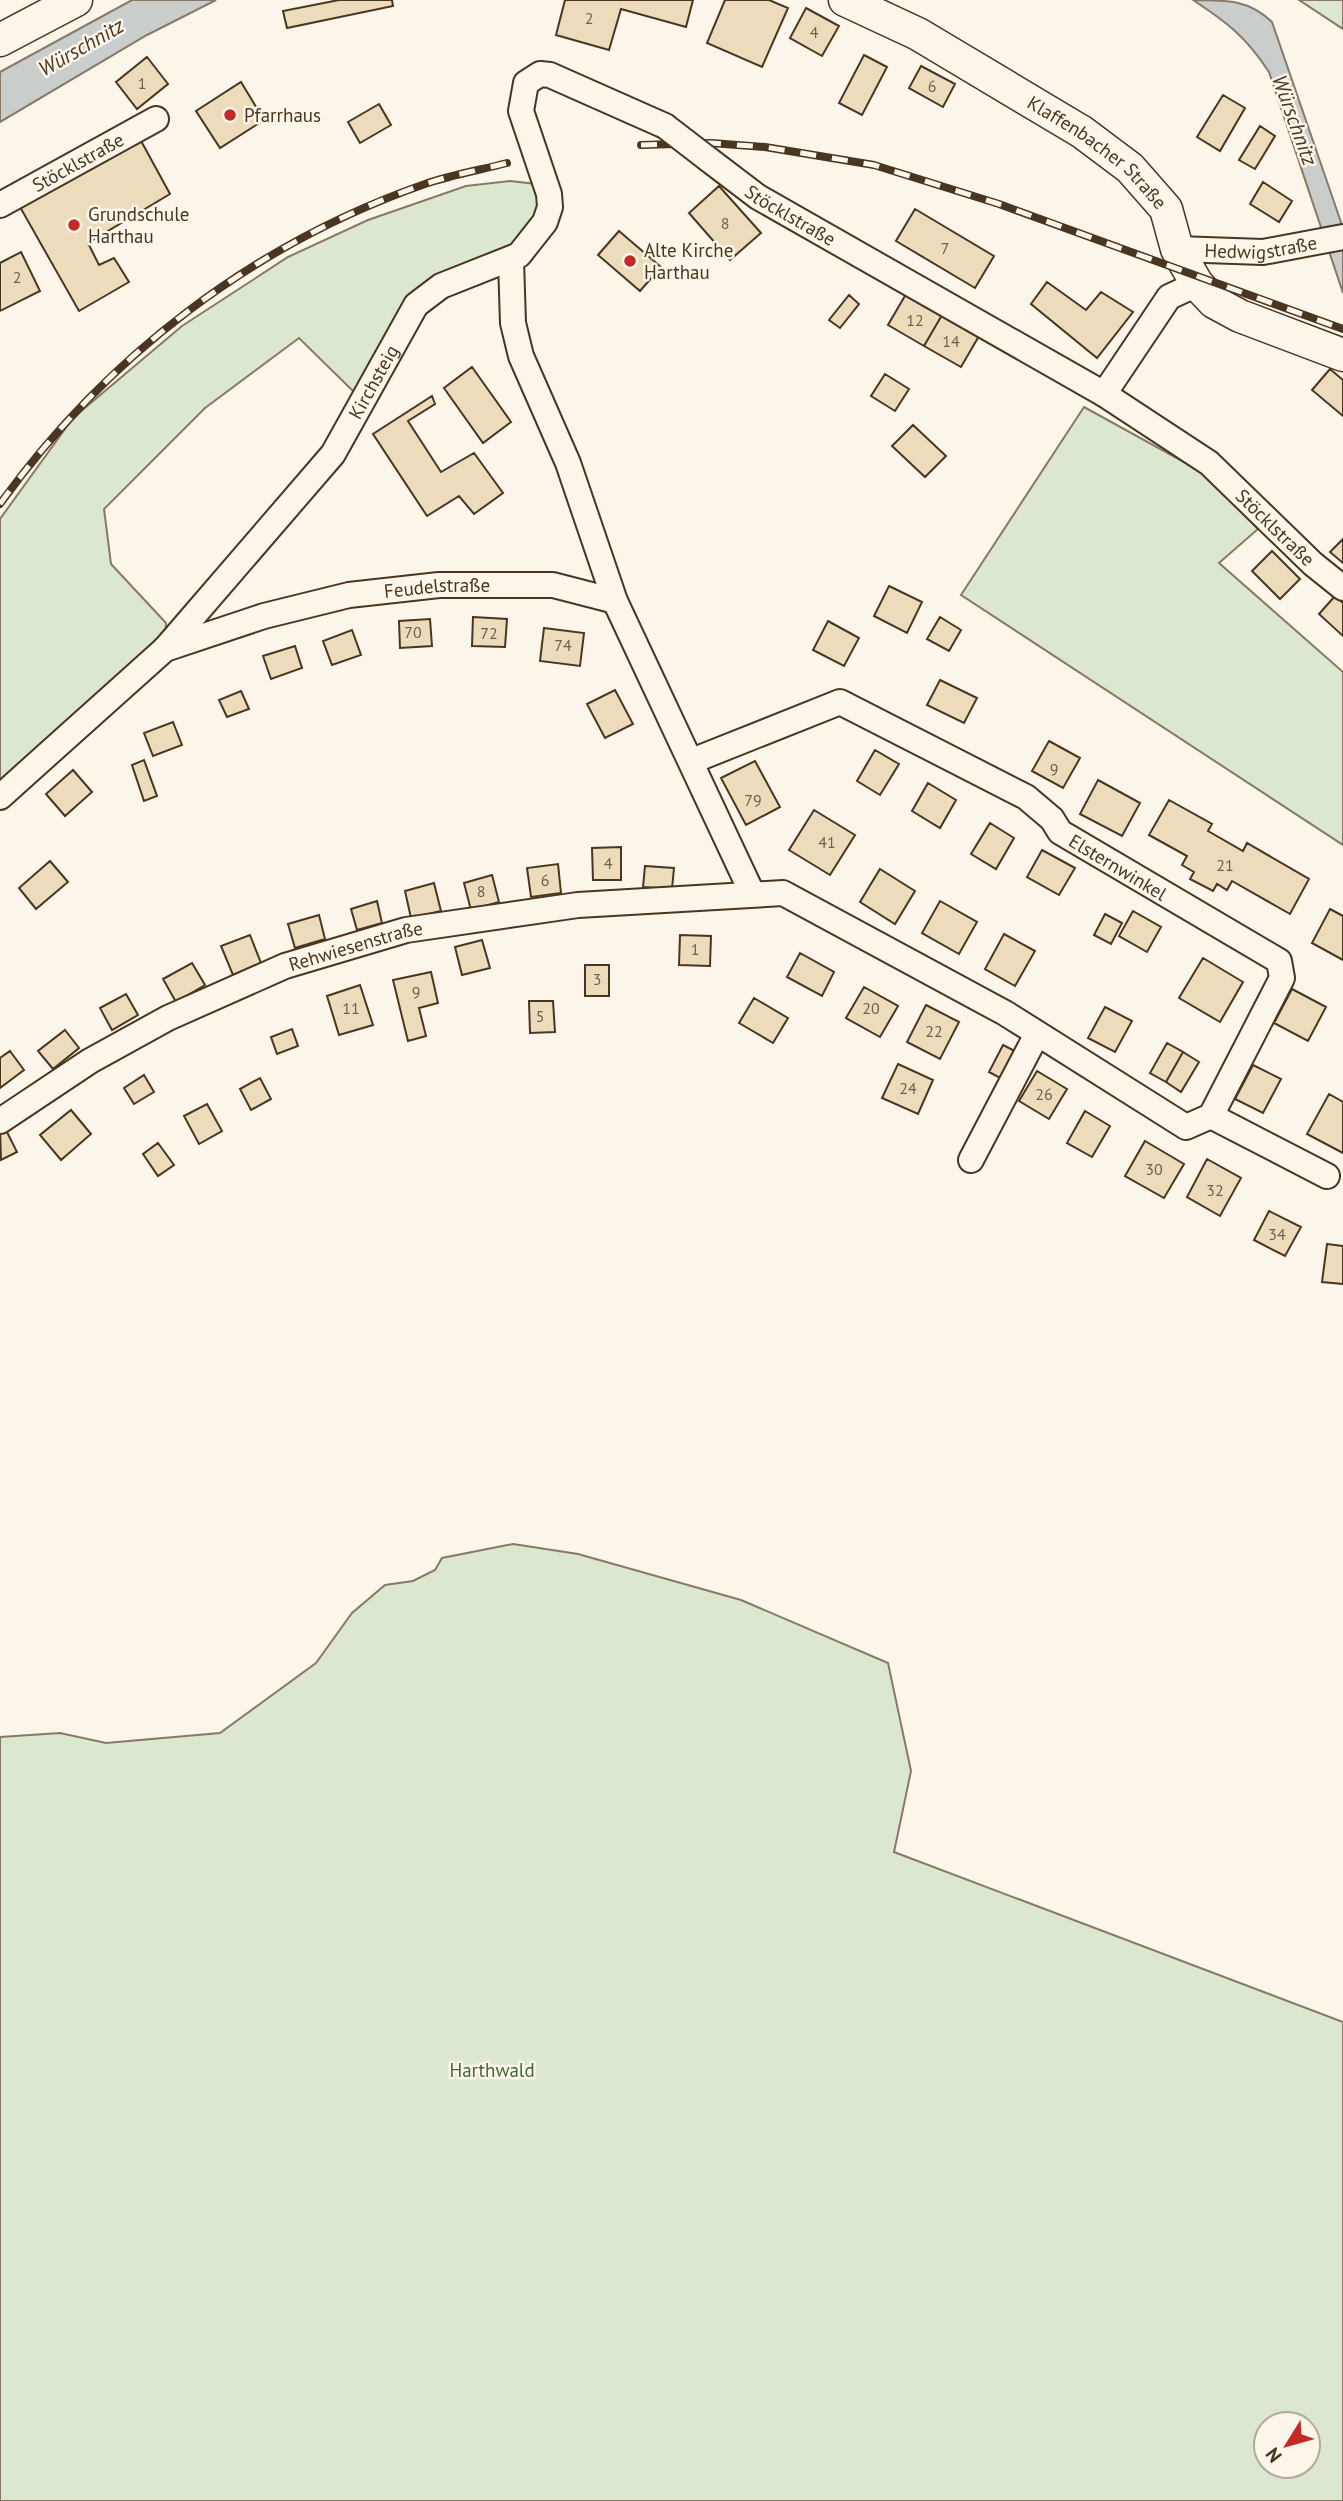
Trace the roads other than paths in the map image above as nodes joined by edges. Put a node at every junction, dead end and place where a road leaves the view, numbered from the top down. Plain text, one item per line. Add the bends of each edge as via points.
1 (76, 0) edge
2 (845, 0) edge
3 (0, 40) edge
4 (156, 119) dead end
5 (527, 135) joint
6 (0, 205) edge
7 (1343, 237) edge
8 (1177, 249) junction
9 (511, 261) junction
10 (1198, 284) junction
11 (1343, 355) edge
12 (1104, 394) junction
13 (1343, 588) edge
14 (615, 601) junction
15 (165, 649) junction
16 (692, 761) junction
17 (0, 797) edge
18 (752, 893) junction
19 (1037, 1034) junction
20 (1211, 1116) junction
21 (0, 1121) edge
22 (971, 1160) dead end
23 (1327, 1176) dead end

1 - 3 main road
2 - 8 main road, Klaffenbacher Straße via 918,34 1082,132 1130,167 1166,209
4 - 6 street, Stöcklstraße
5 - 9 street, Kirchsteig via 546,181 550,208 538,235
5 - 12 street, Stöcklstraße, bridge via 521,111 523,89 540,74 665,126 758,197
7 - 8 street, Hedwigstraße via 1263,252
8 - 10 main road, Klaffenbacher Straße
9 - 14 street via 513,323 521,356 568,463
9 - 15 street, Kirchsteig via 441,286 416,305 332,454
10 - 11 main road, Klaffenbacher Straße via 1214,302 1240,316
10 - 12 street via 1169,297
12 - 13 street, Stöcklstraße via 1209,463 1312,564
14 - 15 street, Feudelstraße via 553,585 439,585 362,593 264,616
14 - 16 street
15 - 17 street, Feudelstraße
16 - 18 street
16 - 20 street, Elsternwinkel via 840,702 1026,797 1060,832 1279,961 1282,978
18 - 19 street via 783,893
18 - 21 street, Rehwiesenstraße via 578,905 406,930 285,966 168,1018 90,1061
19 - 20 street via 1186,1127
19 - 22 street
20 - 23 street

